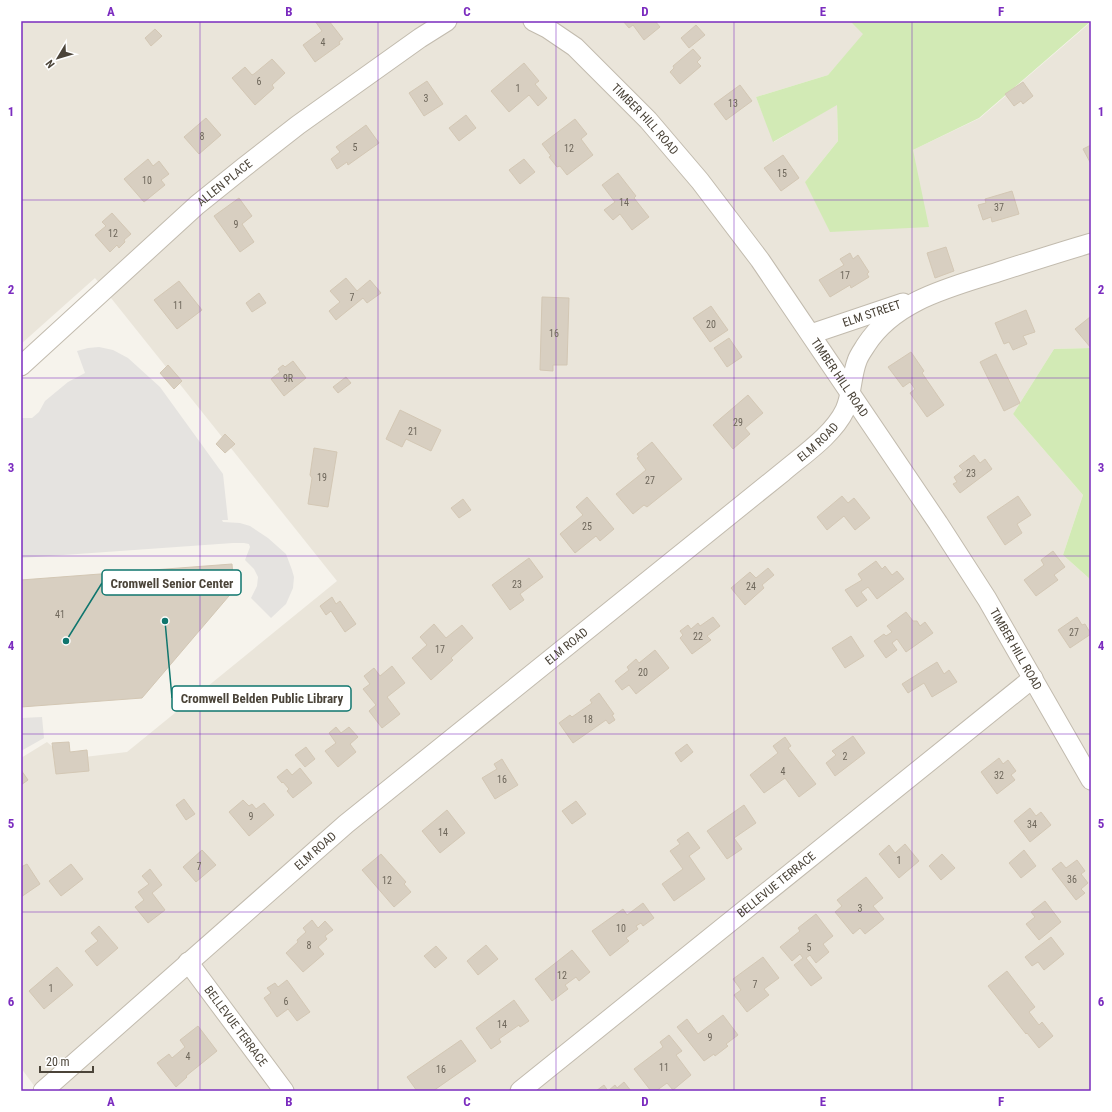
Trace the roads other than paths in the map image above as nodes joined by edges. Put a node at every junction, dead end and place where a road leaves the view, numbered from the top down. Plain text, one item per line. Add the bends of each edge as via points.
1 (447, 21) edge
2 (533, 21) edge
3 (563, 21) edge
4 (575, 47) junction
5 (1091, 243) edge
6 (932, 293) junction
7 (810, 334) junction
8 (21, 366) edge
9 (851, 393) junction
10 (1032, 678) junction
11 (1091, 780) edge
12 (188, 962) junction
13 (43, 1091) edge
14 (284, 1091) edge
15 (520, 1091) edge

1 - 8 street, ALLEN PLACE via 298,125 197,204
2 - 4 street, TIMBER HILL ROAD
3 - 4 street
4 - 7 street, TIMBER HILL ROAD via 648,120 700,181 760,260
5 - 6 street, ELM ROAD
6 - 7 street, ELM STREET
6 - 9 street, ELM ROAD via 891,317 866,344 857,360
7 - 9 street, TIMBER HILL ROAD
9 - 10 street, TIMBER HILL ROAD via 987,599
9 - 12 street, ELM ROAD via 835,426 788,468 346,824
10 - 11 street, TIMBER HILL ROAD
10 - 15 street, BELLEVUE TERRACE
12 - 13 street, ELM ROAD
12 - 14 street, BELLEVUE TERRACE

